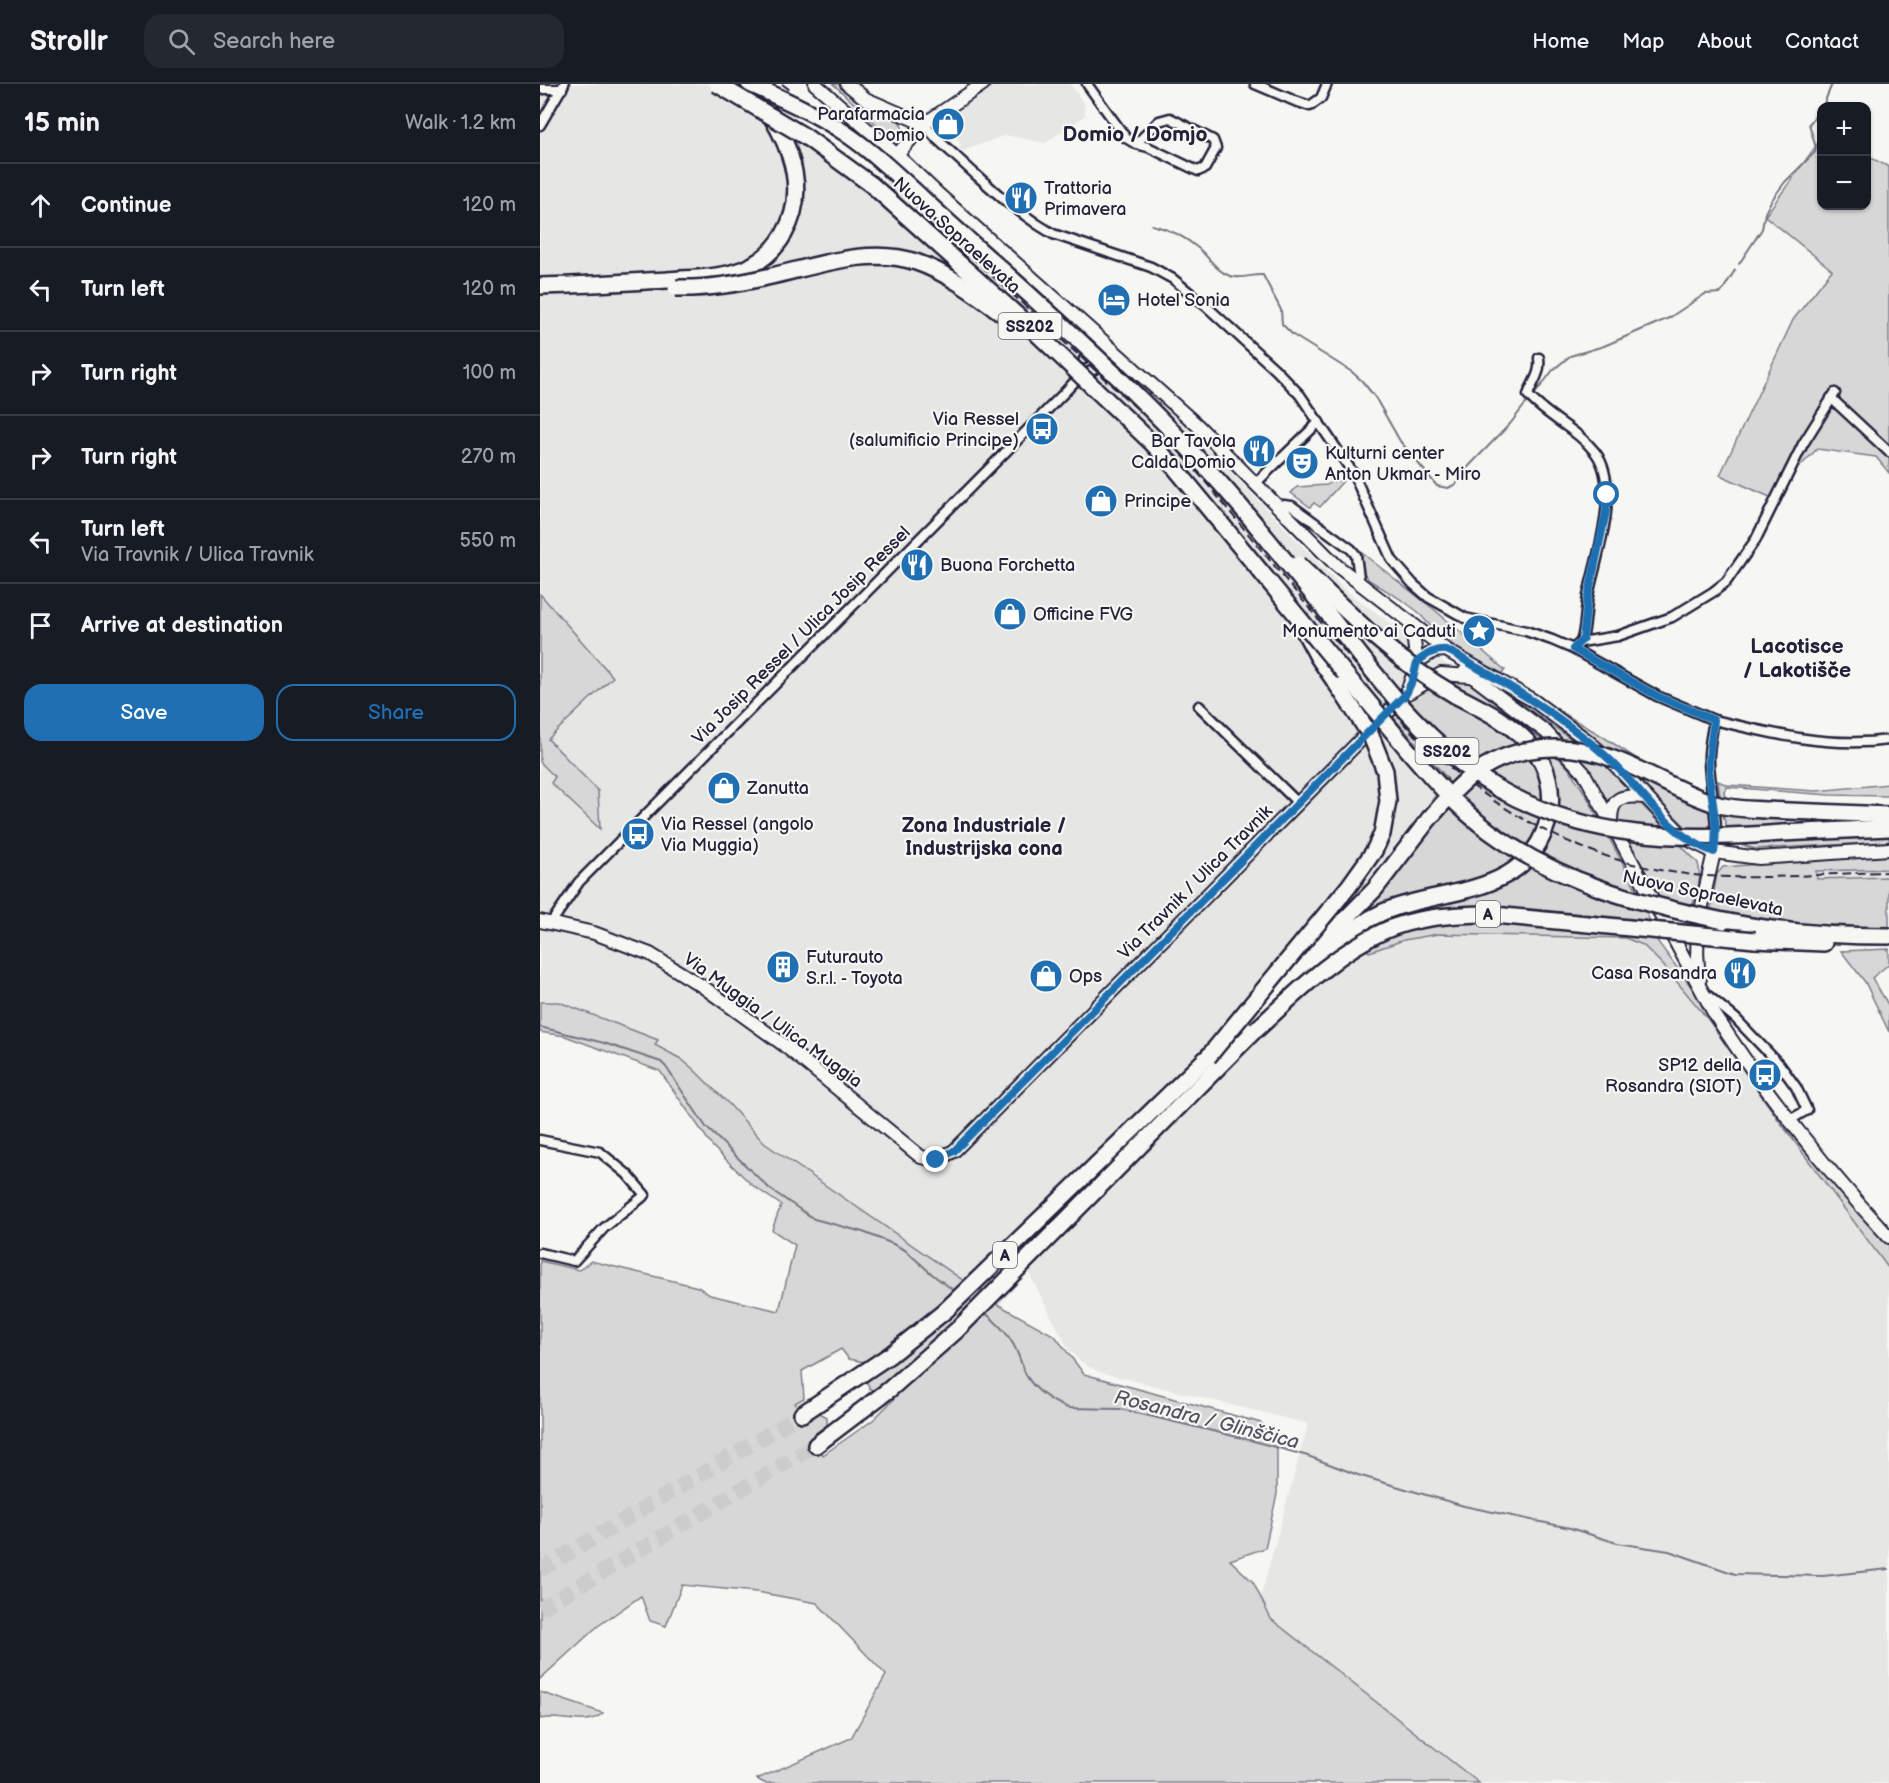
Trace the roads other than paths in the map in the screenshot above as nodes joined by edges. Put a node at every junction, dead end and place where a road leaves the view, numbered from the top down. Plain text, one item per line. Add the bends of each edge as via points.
1 (717, 84) edge
2 (750, 84) edge
3 (815, 84) edge
4 (847, 84) edge
5 (983, 84) edge
6 (1087, 84) edge
7 (1255, 84) edge
8 (1327, 84) edge
9 (563, 87) edge
10 (540, 89) edge
11 (908, 117) junction
12 (924, 124) junction
13 (540, 125) edge
14 (1136, 144) junction
15 (897, 155) junction
16 (676, 284) junction
17 (540, 286) edge
18 (1082, 322) junction
19 (1110, 346) junction
20 (1539, 358) dead end
21 (1084, 359) junction
22 (1095, 371) junction
23 (1137, 371) junction
24 (1080, 377) junction
25 (1319, 422) junction
26 (1151, 442) junction
27 (1889, 452) edge
28 (1218, 479) junction
29 (1256, 483) junction
30 (1275, 504) junction
31 (1360, 585) junction
32 (1297, 619) junction
33 (1410, 622) junction
34 (1581, 642) junction
35 (1573, 649) junction
36 (1446, 650) junction
37 (1417, 662) junction
38 (1441, 674) junction
39 (1470, 676) junction
40 (1406, 694) junction
41 (1199, 706) dead end
42 (1714, 720) junction
43 (1889, 740) edge
44 (1646, 797) junction
45 (1298, 803) junction
46 (1889, 815) edge
47 (1611, 821) junction
48 (1889, 828) edge
49 (1889, 849) edge
50 (1714, 852) junction
51 (1701, 913) junction
52 (1662, 917) junction
53 (546, 922) edge
54 (1889, 936) edge
55 (1889, 943) edge
56 (1703, 992) junction
57 (1256, 1030) junction
58 (1208, 1057) junction
59 (1790, 1120) junction
60 (540, 1140) edge
61 (936, 1160) joint
62 (1889, 1237) edge
63 (540, 1253) edge
64 (802, 1414) tunnel mouth
65 (816, 1445) tunnel mouth

1 - 26 highway, Nuova Sopraelevata / SS202, bridge via 806,137 873,186
2 - 16 highway, bridge via 780,130 791,158 796,183 792,217 776,246 754,264 722,276
2 - 28 highway, Nuova Sopraelevata / SS202, bridge via 845,133 888,167 1042,307
3 - 15 main road
4 - 11 main road via 866,99
5 - 12 main road
6 - 14 street via 1120,132
7 - 8 street via 1310,106 1318,102
9 - 10 street
9 - 13 street
11 - 12 main road
11 - 15 main road via 906,138
12 - 15 main road
12 - 25 street via 1008,203 1053,234 1151,267 1173,279 1276,370
14 - 14 street via 1198,171 1205,168 1216,148 1213,140 1170,118 1159,121
15 - 18 main road
16 - 17 highway
16 - 26 highway, bridge via 695,289 732,284 854,258 914,261 951,278 1010,319
18 - 19 main road
18 - 21 street
19 - 21 street via 1091,350
19 - 22 street via 1105,362
19 - 23 main road
20 - 34 street via 1540,369 1528,395 1594,452 1602,468 1607,495
21 - 24 street
22 - 23 street, Via Josip Ressel / Ulica Josip Ressel
22 - 24 street, Via Josip Ressel / Ulica Josip Ressel
23 - 29 main road
24 - 53 street, Via Josip Ressel / Ulica Josip Ressel via 579,882
25 - 29 street
25 - 35 street via 1353,473 1392,560 1413,584 1465,618 1526,631
26 - 32 highway, Nuova Sopraelevata / SS202, bridge
27 - 34 street via 1833,396 1788,473 1756,539 1726,582 1672,616 1618,636
28 - 48 highway, Nuova Sopraelevata / SS202, bridge via 1417,723 1471,771 1500,789 1552,813 1599,828 1650,836
28 - 57 highway, A, bridge via 1386,647 1411,667 1521,735 1545,766 1550,783 1548,826 1524,862 1482,885 1414,902 1351,931
29 - 30 main road
30 - 31 main road
30 - 31 street via 1292,506 1352,549
31 - 33 main road
32 - 54 highway, Nuova Sopraelevata / SS202, bridge via 1436,783 1489,831 1534,859 1587,884 1649,904 1724,921 1816,934
32 - 58 highway, A, bridge via 1379,752 1388,785 1386,818 1374,851 1362,868
33 - 36 main road
33 - 37 main road, Via Travnik / Ulica Travnik
34 - 35 street
35 - 42 street via 1657,696
36 - 37 main road via 1434,651
36 - 38 main road via 1448,659
36 - 39 main road
36 - 44 main road via 1565,723 1610,760
37 - 40 main road, Via Travnik / Ulica Travnik
38 - 39 main road
38 - 40 main road, Via Travnik / Ulica Travnik
39 - 47 main road via 1546,732 1571,757
40 - 45 main road, Via Travnik / Ulica Travnik
41 - 45 street, Via Travnik / Ulica Travnik
42 - 43 street via 1827,743
42 - 50 street via 1708,759 1717,830
44 - 47 main road via 1620,798 1611,810
44 - 50 main road via 1685,838
45 - 61 main road, Via Travnik / Ulica Travnik via 954,1151
46 - 58 highway, A, bridge via 1721,806 1618,760 1575,749 1531,749 1488,764 1449,797 1375,889
47 - 52 main road
49 - 50 main road via 1759,858
50 - 51 main road
51 - 52 main road via 1686,921
51 - 56 main road via 1696,955
52 - 56 main road
53 - 61 main road, Via Muggia / Ulica Muggia via 594,933 650,954 784,1045 921,1156
55 - 57 highway, A, bridge via 1799,943 1484,914 1451,915 1384,931 1350,950 1312,978
56 - 59 main road via 1739,1052
56 - 59 street via 1736,1019 1788,1075 1807,1110
57 - 65 highway, A via 957,1330 890,1389
58 - 64 highway, A via 945,1311 869,1370
59 - 62 main road
60 - 63 street via 600,1152 645,1195 598,1233 574,1261

